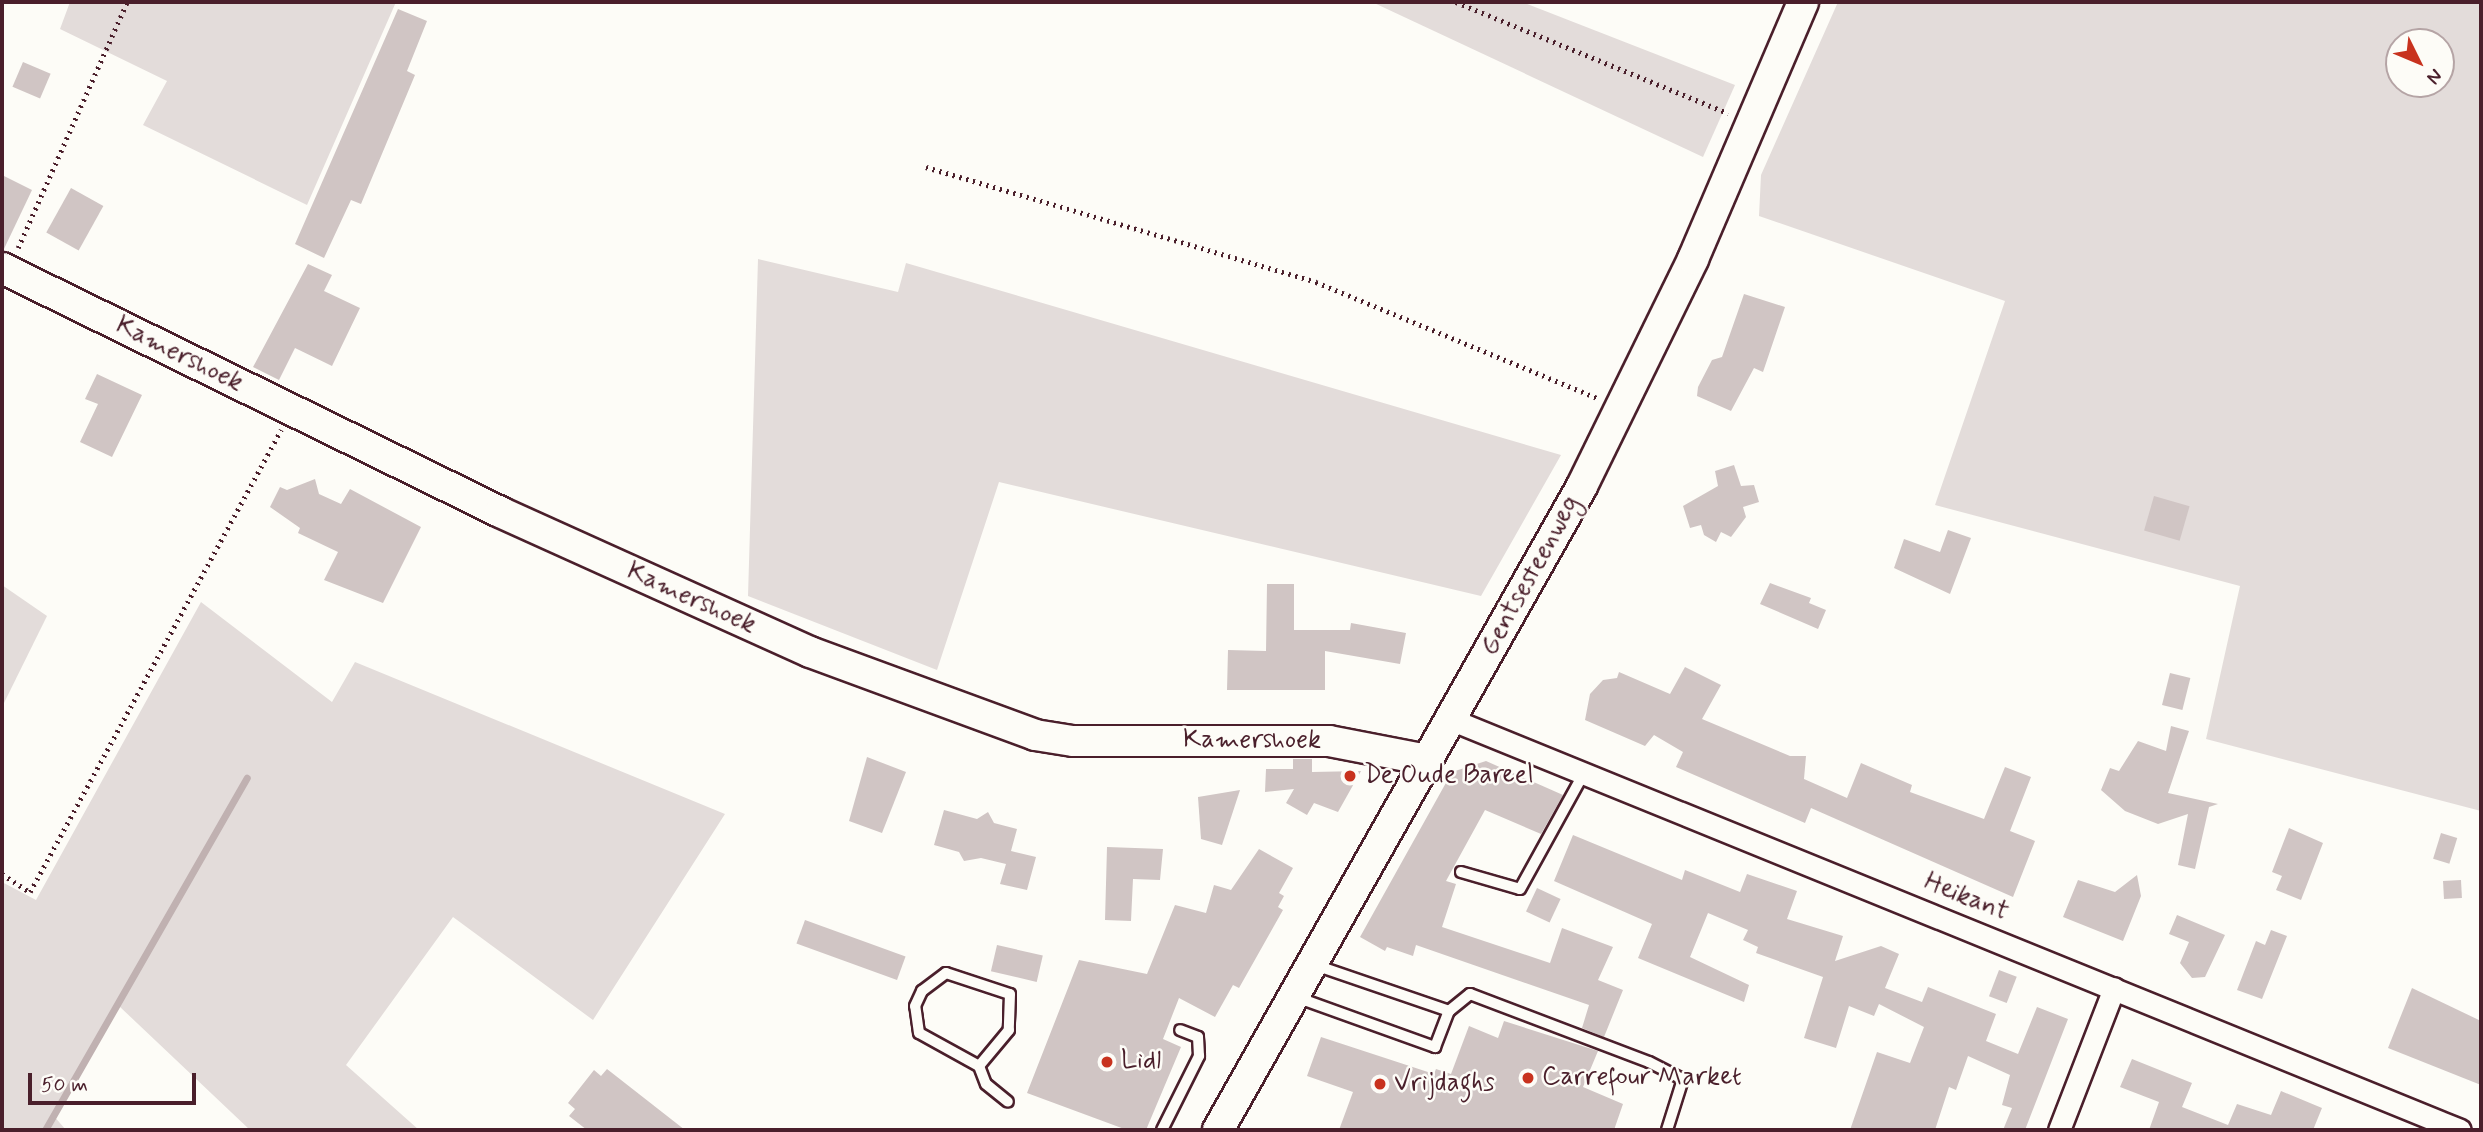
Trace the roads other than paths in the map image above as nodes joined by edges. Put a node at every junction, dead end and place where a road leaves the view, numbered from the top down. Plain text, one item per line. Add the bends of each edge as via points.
1 (1803, 2) edge
2 (5, 270) edge
3 (1451, 719) junction
4 (1427, 760) junction
5 (1584, 773) junction
6 (1461, 872) dead end
7 (1312, 964) junction
8 (2114, 988) junction
9 (1294, 996) junction
10 (1449, 1011) junction
11 (1180, 1030) dead end
12 (979, 1066) junction
13 (1008, 1102) dead end
14 (1162, 1130) edge
15 (1218, 1130) edge
16 (1667, 1130) edge
17 (2059, 1130) edge
18 (2460, 1130) edge

1 - 3 street, Gentsesteenweg via 1620,407
2 - 4 street, Kamershoek via 810,652 1035,735 1073,741 1329,741
3 - 4 street, Gentsesteenweg
3 - 5 street, Heikant
4 - 7 street, Gentsesteenweg
5 - 6 lane via 1520,889
5 - 8 street, Heikant
7 - 9 street, Gentsesteenweg
7 - 10 lane
8 - 17 street
8 - 18 street, Heikant
9 - 10 lane via 1435,1047
9 - 15 street, Gentsesteenweg
10 - 16 lane via 1470,994 1683,1079
11 - 14 lane via 1198,1037 1199,1056
12 - 12 lane via 1009,1030 1010,994 946,974 922,990 915,1006 919,1033
12 - 13 lane via 986,1084

